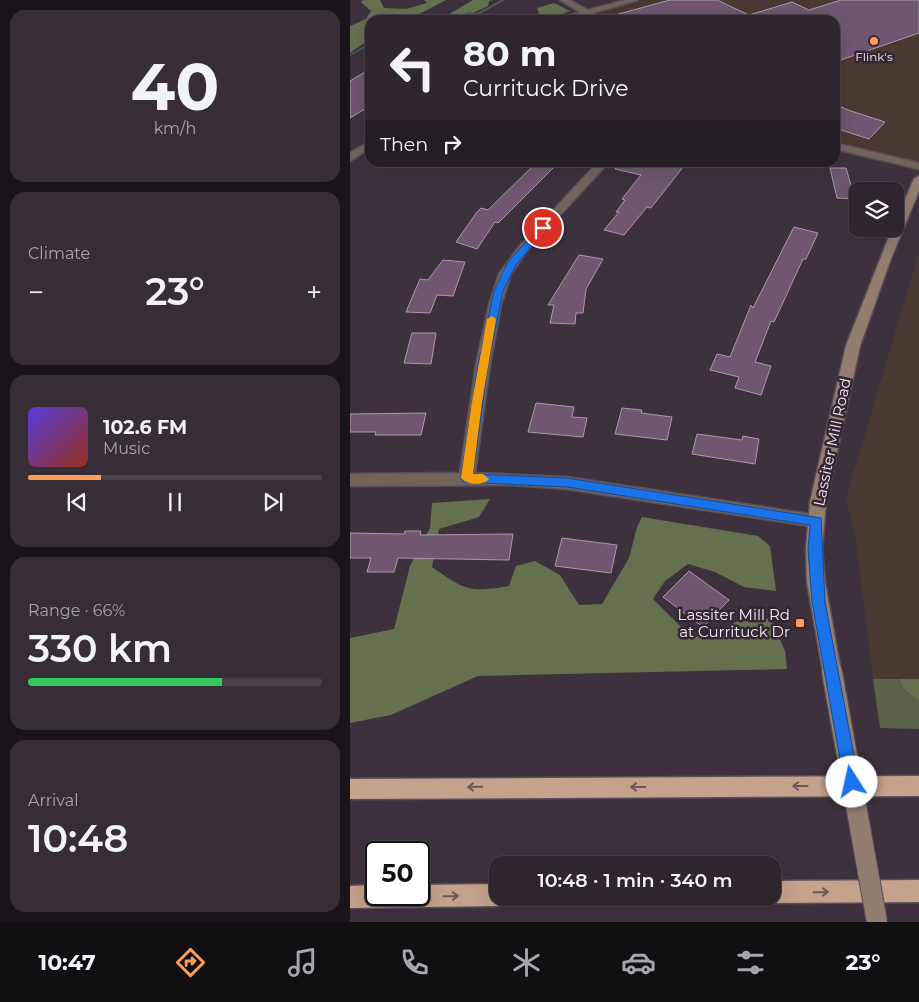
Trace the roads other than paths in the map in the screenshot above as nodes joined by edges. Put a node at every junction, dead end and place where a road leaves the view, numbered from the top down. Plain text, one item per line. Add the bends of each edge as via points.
1 (564, 0) edge
2 (634, 0) edge
3 (586, 13) junction
4 (579, 15) edge
5 (590, 15) edge
6 (840, 147) edge
7 (365, 148) edge
8 (350, 158) edge
9 (919, 166) edge
10 (599, 167) edge
11 (919, 179) edge
12 (467, 478) junction
13 (350, 480) edge
14 (816, 521) junction
15 (919, 786) edge
16 (350, 789) edge
17 (919, 891) edge
18 (781, 892) edge
19 (489, 895) edge
20 (350, 896) edge
21 (878, 922) edge

1 - 3 street
2 - 3 street
3 - 4 street
3 - 5 street
6 - 9 street
7 - 8 street
10 - 12 street via 522,250 505,274 484,358
11 - 14 main road, Lassiter Mill Road via 853,346 820,489
12 - 13 street
12 - 14 street via 567,482
14 - 21 main road, Lassiter Mill Road, bridge via 816,582
15 -> 16 highway
18 -> 17 highway
20 -> 19 highway

